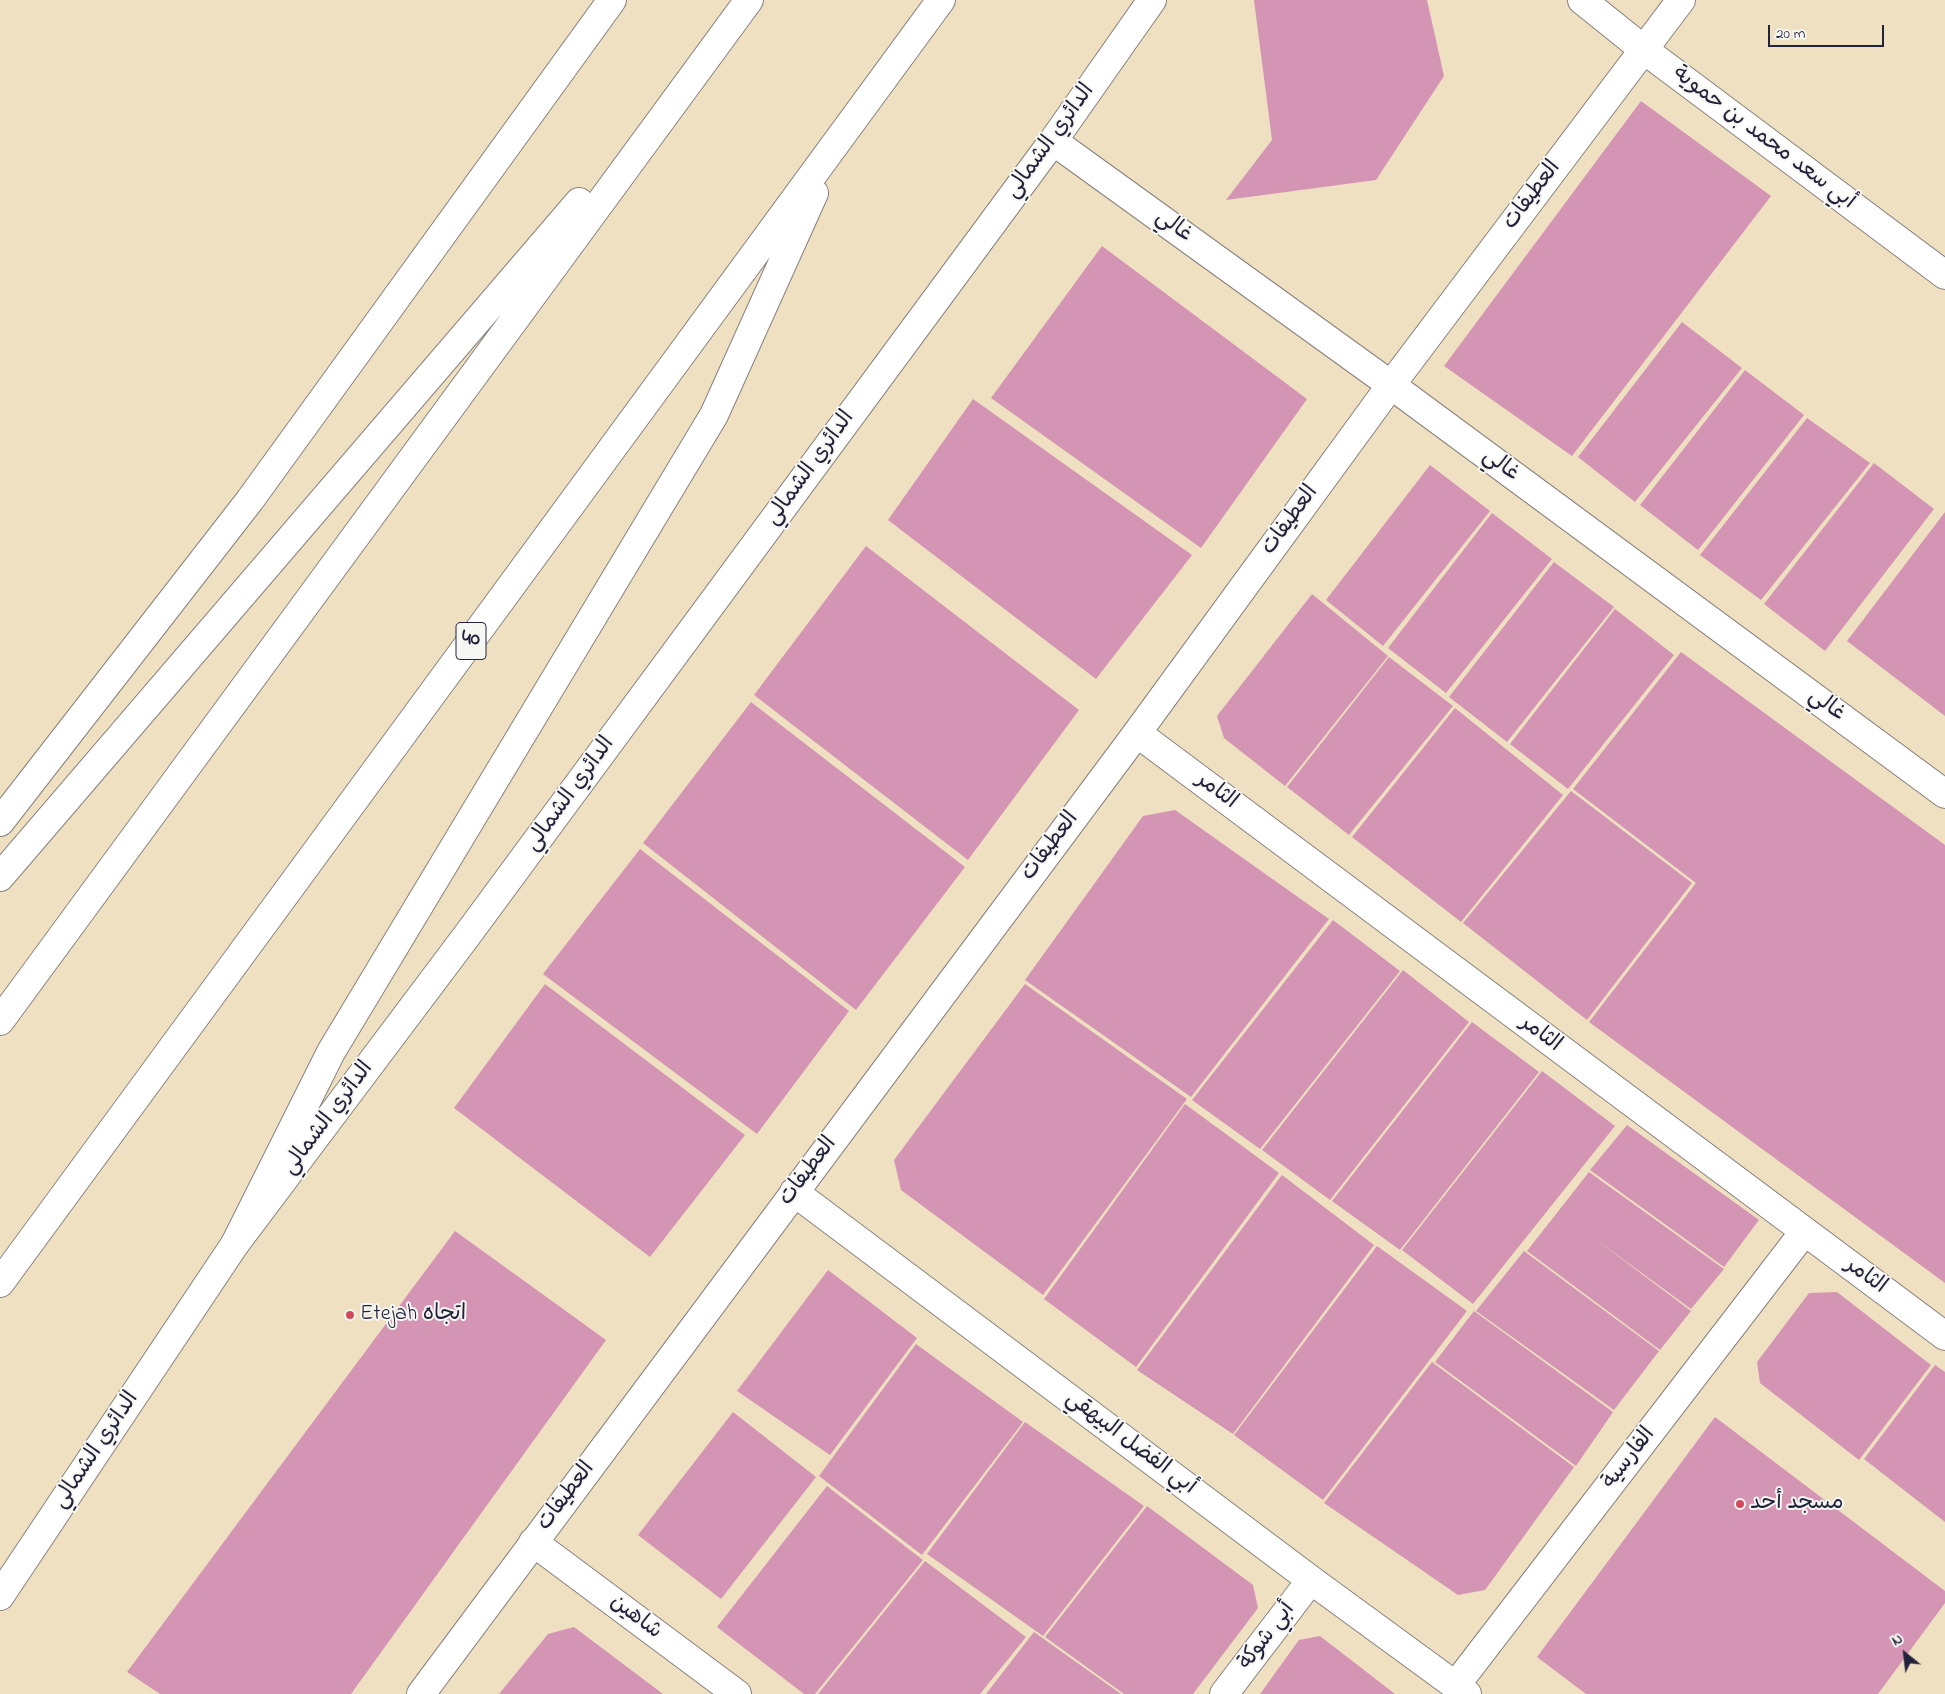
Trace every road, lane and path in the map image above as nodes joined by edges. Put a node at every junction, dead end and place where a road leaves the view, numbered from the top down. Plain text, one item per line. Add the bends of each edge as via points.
1 (612, 0) edge
2 (749, 0) edge
3 (942, 0) edge
4 (1152, 0) edge
5 (1582, 0) edge
6 (1681, 0) edge
7 (718, 40) junction
8 (1644, 49) junction
9 (1053, 141) junction
10 (836, 143) junction
11 (1945, 275) edge
12 (1390, 385) junction
13 (1136, 733) junction
14 (1945, 794) edge
15 (0, 822) edge
16 (0, 878) edge
17 (0, 1021) edge
18 (794, 1192) junction
19 (1804, 1232) junction
20 (235, 1244) junction
21 (0, 1283) edge
22 (1945, 1336) edge
23 (533, 1542) junction
24 (1312, 1580) junction
25 (0, 1596) edge
26 (1462, 1690) edge
27 (421, 1694) edge
28 (737, 1694) edge
29 (1224, 1694) edge

1 - 15 main road via 250,500
2 - 7 main road
3 - 10 main road, 40
4 - 9 main road, الدائري الشمالي
5 - 8 main road, أبي سعد محمد بن حموية
6 - 8 main road, العطيفات
7 - 16 main road
7 - 17 main road
8 - 11 main road, أبي سعد محمد بن حموية
8 - 12 main road, العطيفات
9 - 12 main road, غالي
9 - 20 main road, الدائري الشمالي
10 - 20 main road via 714,415 331,1052
10 - 21 main road, 40
12 - 13 main road, العطيفات
12 - 14 main road, غالي
13 - 18 main road, العطيفات
13 - 19 main road, الثامر
18 - 23 main road, العطيفات
18 - 24 main road, أبي الفضل البيهقي
19 - 22 main road, الثامر
19 - 26 main road, الفارسية
20 - 25 main road, الدائري الشمالي
23 - 27 main road, العطيفات
23 - 28 main road, شاهين
24 - 26 main road, أبي الفضل البيهقي
24 - 29 main road, أبي شوكة

